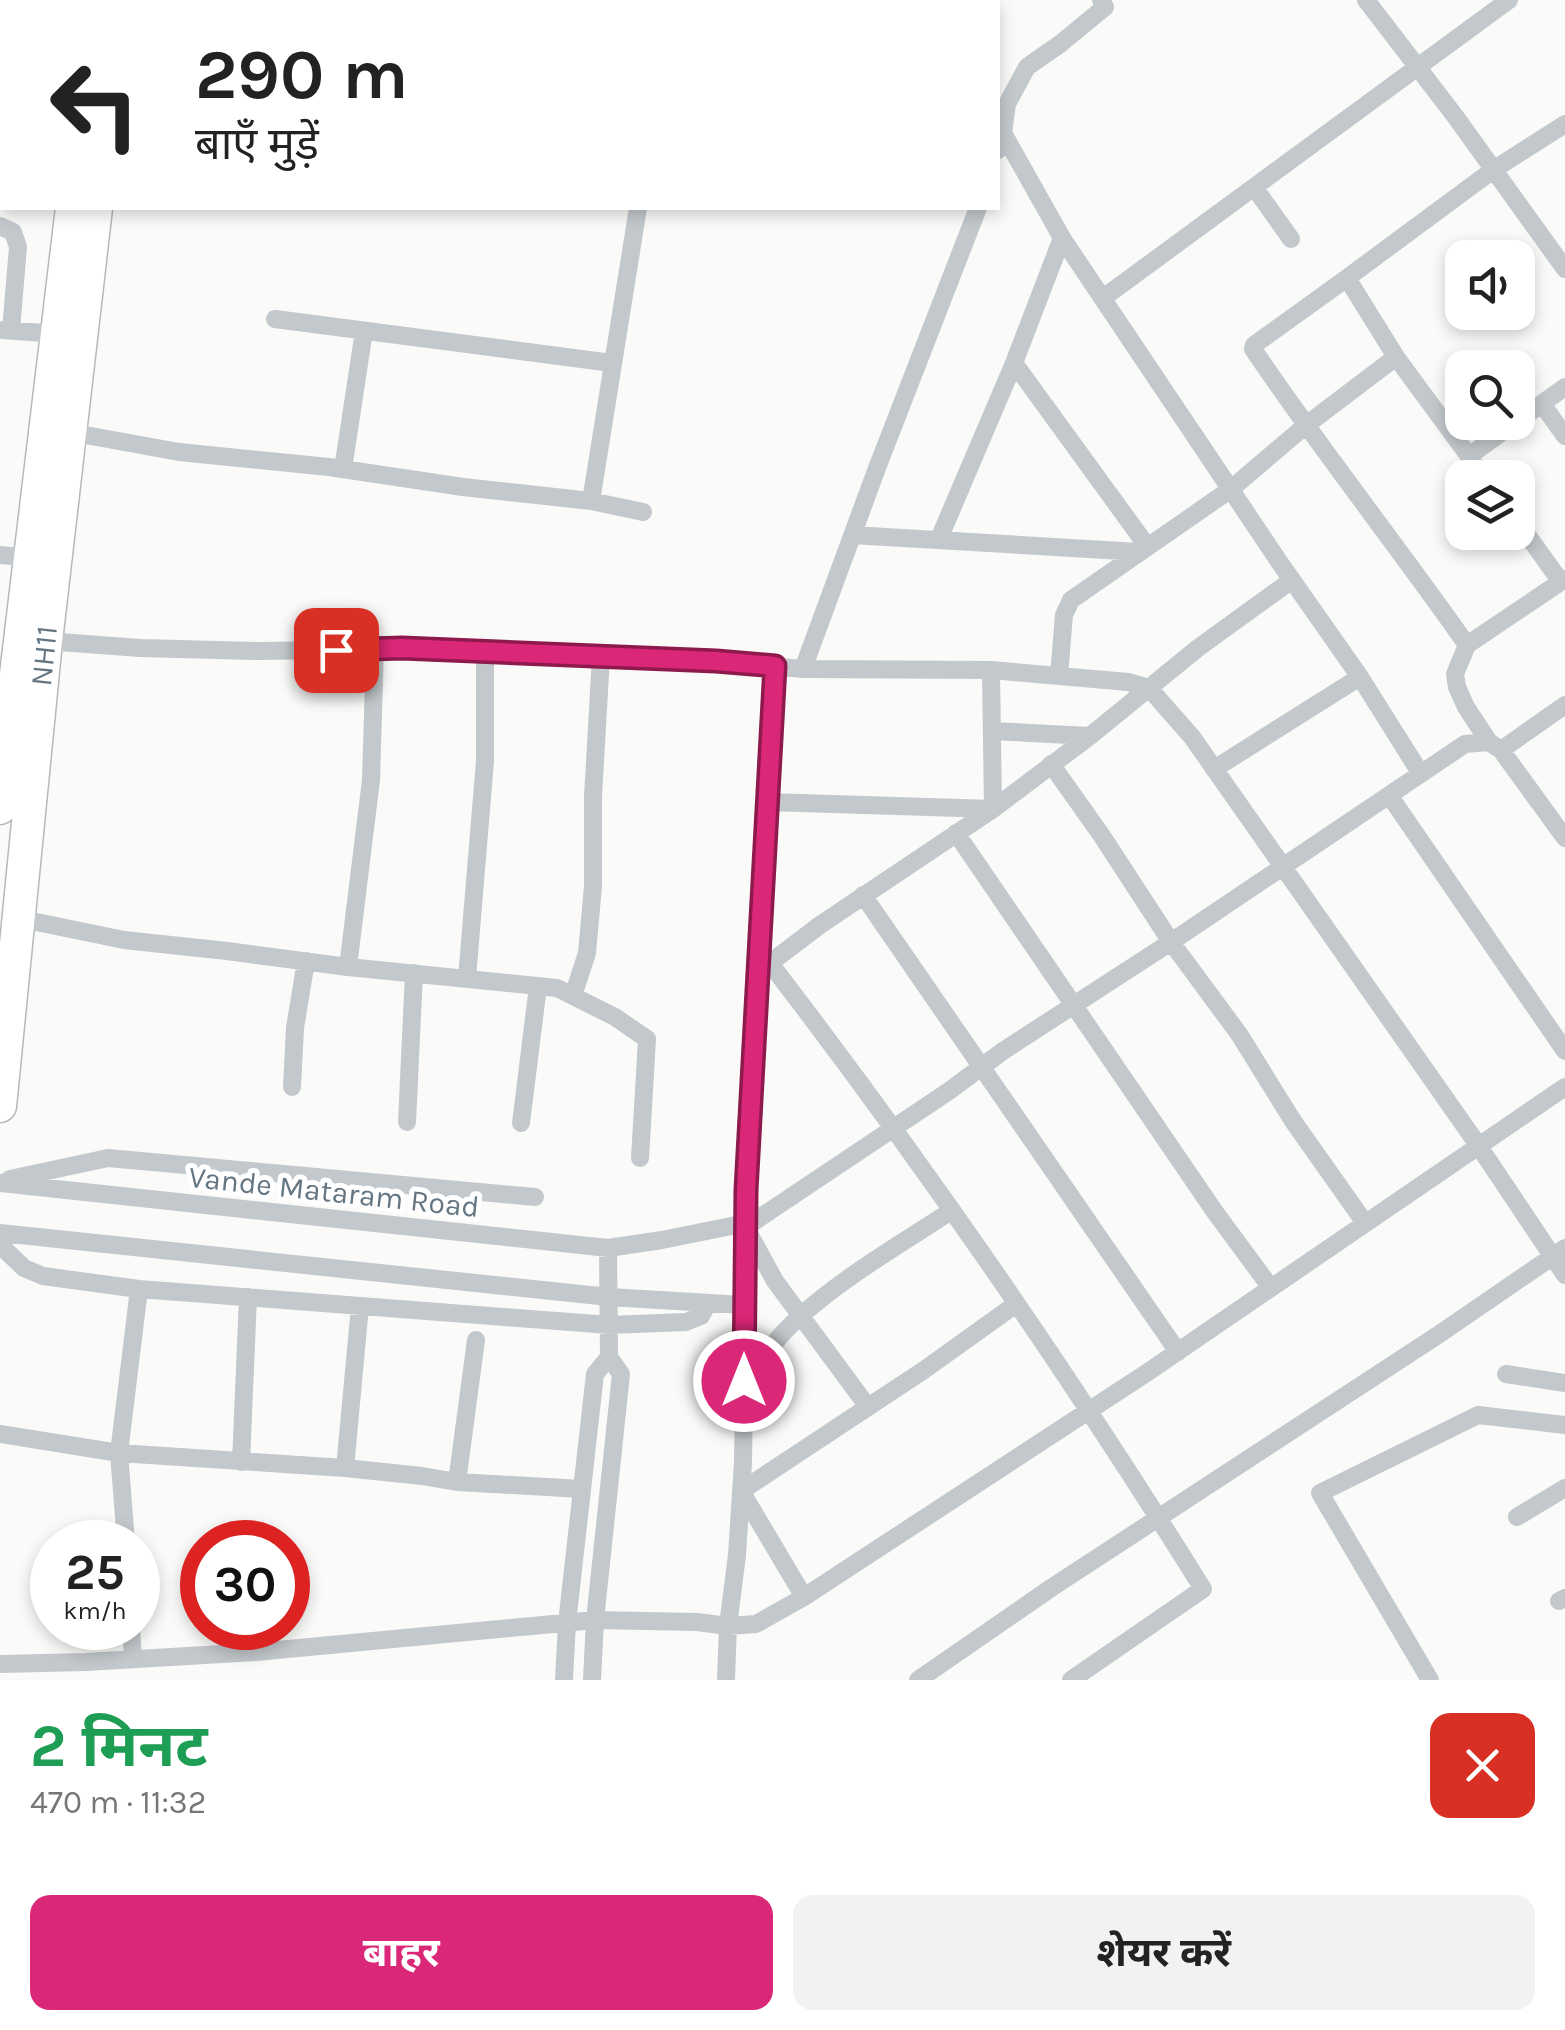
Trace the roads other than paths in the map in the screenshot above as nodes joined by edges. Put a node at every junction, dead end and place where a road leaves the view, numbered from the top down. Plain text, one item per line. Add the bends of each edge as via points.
1 (1101, 0) edge
2 (1366, 0) edge
3 (1509, 0) edge
4 (1416, 68) junction
5 (1565, 124) edge
6 (1000, 142) edge
7 (1493, 170) junction
8 (1254, 187) junction
9 (72, 210) edge
10 (96, 210) edge
11 (638, 210) edge
12 (977, 210) edge
13 (0, 226) edge
14 (1062, 238) junction
15 (1291, 239) dead end
16 (1561, 256) edge
17 (1347, 278) junction
18 (1103, 298) junction
19 (275, 319) dead end
20 (5, 330) edge
21 (364, 330) junction
22 (58, 334) junction
23 (1396, 357) junction
24 (612, 363) junction
25 (1014, 363) junction
26 (1565, 387) edge
27 (1542, 404) junction
28 (1535, 409) edge
29 (1305, 426) junction
30 (69, 432) junction
31 (1565, 436) edge
32 (1492, 440) edge
33 (1469, 456) junction
34 (1472, 460) edge
35 (343, 469) junction
36 (1230, 489) junction
37 (591, 500) junction
38 (642, 512) dead end
39 (852, 535) junction
40 (939, 539) junction
41 (1535, 544) edge
42 (1143, 549) junction
43 (18, 560) edge
44 (1292, 580) junction
45 (1563, 580) edge
46 (46, 640) junction
47 (1467, 645) junction
48 (375, 649) junction
49 (485, 652) junction
50 (601, 656) junction
51 (775, 666) junction
52 (804, 670) junction
53 (991, 670) junction
54 (1059, 676) junction
55 (1360, 677) junction
56 (1149, 688) junction
57 (1565, 705) edge
58 (992, 731) junction
59 (1090, 736) junction
60 (1495, 746) junction
61 (1052, 764) junction
62 (1214, 769) junction
63 (1421, 774) junction
64 (1389, 795) junction
65 (768, 802) junction
66 (0, 808) edge
67 (993, 809) junction
68 (1560, 817) edge
69 (956, 834) junction
70 (1565, 838) edge
71 (1282, 865) junction
72 (863, 894) junction
73 (17, 918) junction
74 (1170, 942) junction
75 (764, 956) junction
76 (306, 961) junction
77 (348, 967) junction
78 (414, 973) junction
79 (467, 978) junction
80 (538, 986) junction
81 (573, 996) junction
82 (1074, 1006) junction
83 (1565, 1051) edge
84 (981, 1067) junction
85 (292, 1087) dead end
86 (1565, 1087) edge
87 (0, 1106) edge
88 (407, 1122) dead end
89 (521, 1123) dead end
90 (892, 1130) junction
91 (1478, 1145) junction
92 (640, 1158) dead end
93 (0, 1182) edge
94 (535, 1196) dead end
95 (951, 1210) junction
96 (1365, 1223) junction
97 (746, 1225) junction
98 (0, 1234) edge
99 (0, 1245) edge
100 (608, 1248) junction
101 (1559, 1252) edge
102 (1565, 1275) edge
103 (1271, 1288) junction
104 (139, 1289) junction
105 (248, 1297) junction
106 (608, 1297) junction
107 (708, 1303) junction
108 (1016, 1304) junction
109 (744, 1305) junction
110 (360, 1306) junction
111 (800, 1316) junction
112 (609, 1325) junction
113 (476, 1340) dead end
114 (1178, 1352) junction
115 (609, 1358) junction
116 (1506, 1374) dead end
117 (744, 1381) junction
118 (1565, 1383) edge
119 (868, 1407) junction
120 (1088, 1412) junction
121 (1565, 1425) edge
122 (0, 1434) edge
123 (119, 1453) junction
124 (241, 1462) junction
125 (345, 1468) junction
126 (458, 1482) junction
127 (1565, 1488) edge
128 (582, 1489) junction
129 (741, 1491) junction
130 (1517, 1517) dead end
131 (1159, 1518) junction
132 (124, 1520) edge
133 (804, 1597) junction
134 (595, 1620) junction
135 (567, 1623) junction
136 (728, 1626) junction
137 (133, 1650) edge
138 (134, 1659) junction
139 (0, 1664) edge
140 (564, 1680) edge
141 (592, 1680) edge
142 (726, 1680) edge
143 (918, 1680) edge
144 (1071, 1680) edge
145 (1430, 1680) edge

1 - 6 street via 1105,7 1026,67 1007,104
2 - 4 street
3 - 4 street
4 - 7 street
4 - 8 street
5 - 7 street
6 - 14 street
7 - 16 street
7 - 17 street
8 - 15 street
8 - 18 street
9 - 22 highway
10 - 30 highway, NH11
11 - 24 street
12 - 39 street
13 - 20 street via 13,232 18,247
14 - 18 street
14 - 25 street
17 - 23 street
17 - 29 street via 1254,345
18 - 36 street
19 - 21 street
20 - 22 street
21 - 24 street
21 - 35 street
22 - 43 highway
23 - 29 street
23 - 33 street
24 - 37 street
25 - 40 street
25 - 42 street
26 - 27 street
27 - 28 street
27 - 31 street
29 - 36 street
29 - 47 street
30 - 35 street via 179,452
30 - 43 highway, NH11
32 - 33 street
33 - 34 street
35 - 37 street
36 - 42 street
36 - 44 street
37 - 38 street
39 - 40 street
39 - 52 street
40 - 42 street
41 - 45 street
42 - 54 street via 1071,600
43 - 46 highway, NH11
43 - 66 highway
44 - 55 street
44 - 56 street
45 - 47 street
46 - 48 street via 140,648
46 - 73 highway, NH11
47 - 60 street via 1457,687
48 - 49 street
48 - 77 street via 370,780
49 - 50 street
49 - 79 street via 484,761
50 - 51 street
50 - 81 street via 594,886 587,953
51 - 52 street
51 - 65 street
52 - 53 street
53 - 54 street
53 - 58 street
54 - 56 street
55 - 62 street
55 - 63 street
56 - 59 street
56 - 62 street
57 - 60 street
58 - 59 street
58 - 67 street
59 - 61 street
60 - 63 street via 1465,744
60 - 68 street
61 - 67 street
61 - 74 street
62 - 71 street
63 - 64 street
64 - 71 street
64 - 83 street
65 - 67 street
65 - 75 street
67 - 69 street
68 - 70 street
69 - 72 street
69 - 82 street
71 - 74 street
71 - 91 street
72 - 75 street
72 - 84 street
73 - 76 street via 124,940
73 - 87 highway, NH11
74 - 82 street
74 - 96 street
75 - 90 street
75 - 97 street
76 - 77 street
76 - 85 street
77 - 78 street
78 - 79 street
78 - 88 street
79 - 80 street
80 - 81 street
80 - 89 street
81 - 92 street via 647,1038
82 - 84 street
82 - 103 street
84 - 90 street
84 - 114 street
86 - 91 street
90 - 95 street
90 - 97 street
91 - 96 street
91 - 101 street
93 - 94 street via 108,1158
93 - 100 street, Vande Mataram Road
95 - 108 street
95 - 111 street
96 - 103 street
97 - 100 street, Vande Mataram Road
97 - 109 street
97 - 111 street
98 - 106 street
99 - 104 street via 43,1276
100 - 106 street
101 - 102 street
101 - 131 street
103 - 114 street
104 - 105 street
104 - 123 street
105 - 110 street
105 - 124 street
106 - 107 street
106 - 112 street
107 - 109 street
107 - 112 street via 701,1316 686,1322
108 - 119 street
108 - 120 street
109 - 117 street
110 - 112 street
110 - 125 street
111 - 117 street
111 - 119 street
112 - 115 street
113 - 126 street
114 - 120 street
115 - 128 street via 595,1374
115 - 134 street via 621,1374
116 - 118 street
117 - 129 street
119 - 129 street
120 - 131 street
120 - 133 street
121 - 145 street via 1478,1416 1320,1493
122 - 123 street
123 - 124 street
123 - 132 street
124 - 125 street
125 - 126 street
126 - 128 street
127 - 130 street
128 - 135 street
129 - 133 street
129 - 136 street
131 - 143 street
131 - 144 street via 1204,1590
133 - 136 street via 756,1624
134 - 135 street
134 - 136 street
134 - 141 street
135 - 138 street
135 - 140 street
136 - 142 street
137 - 138 street
138 - 139 street

